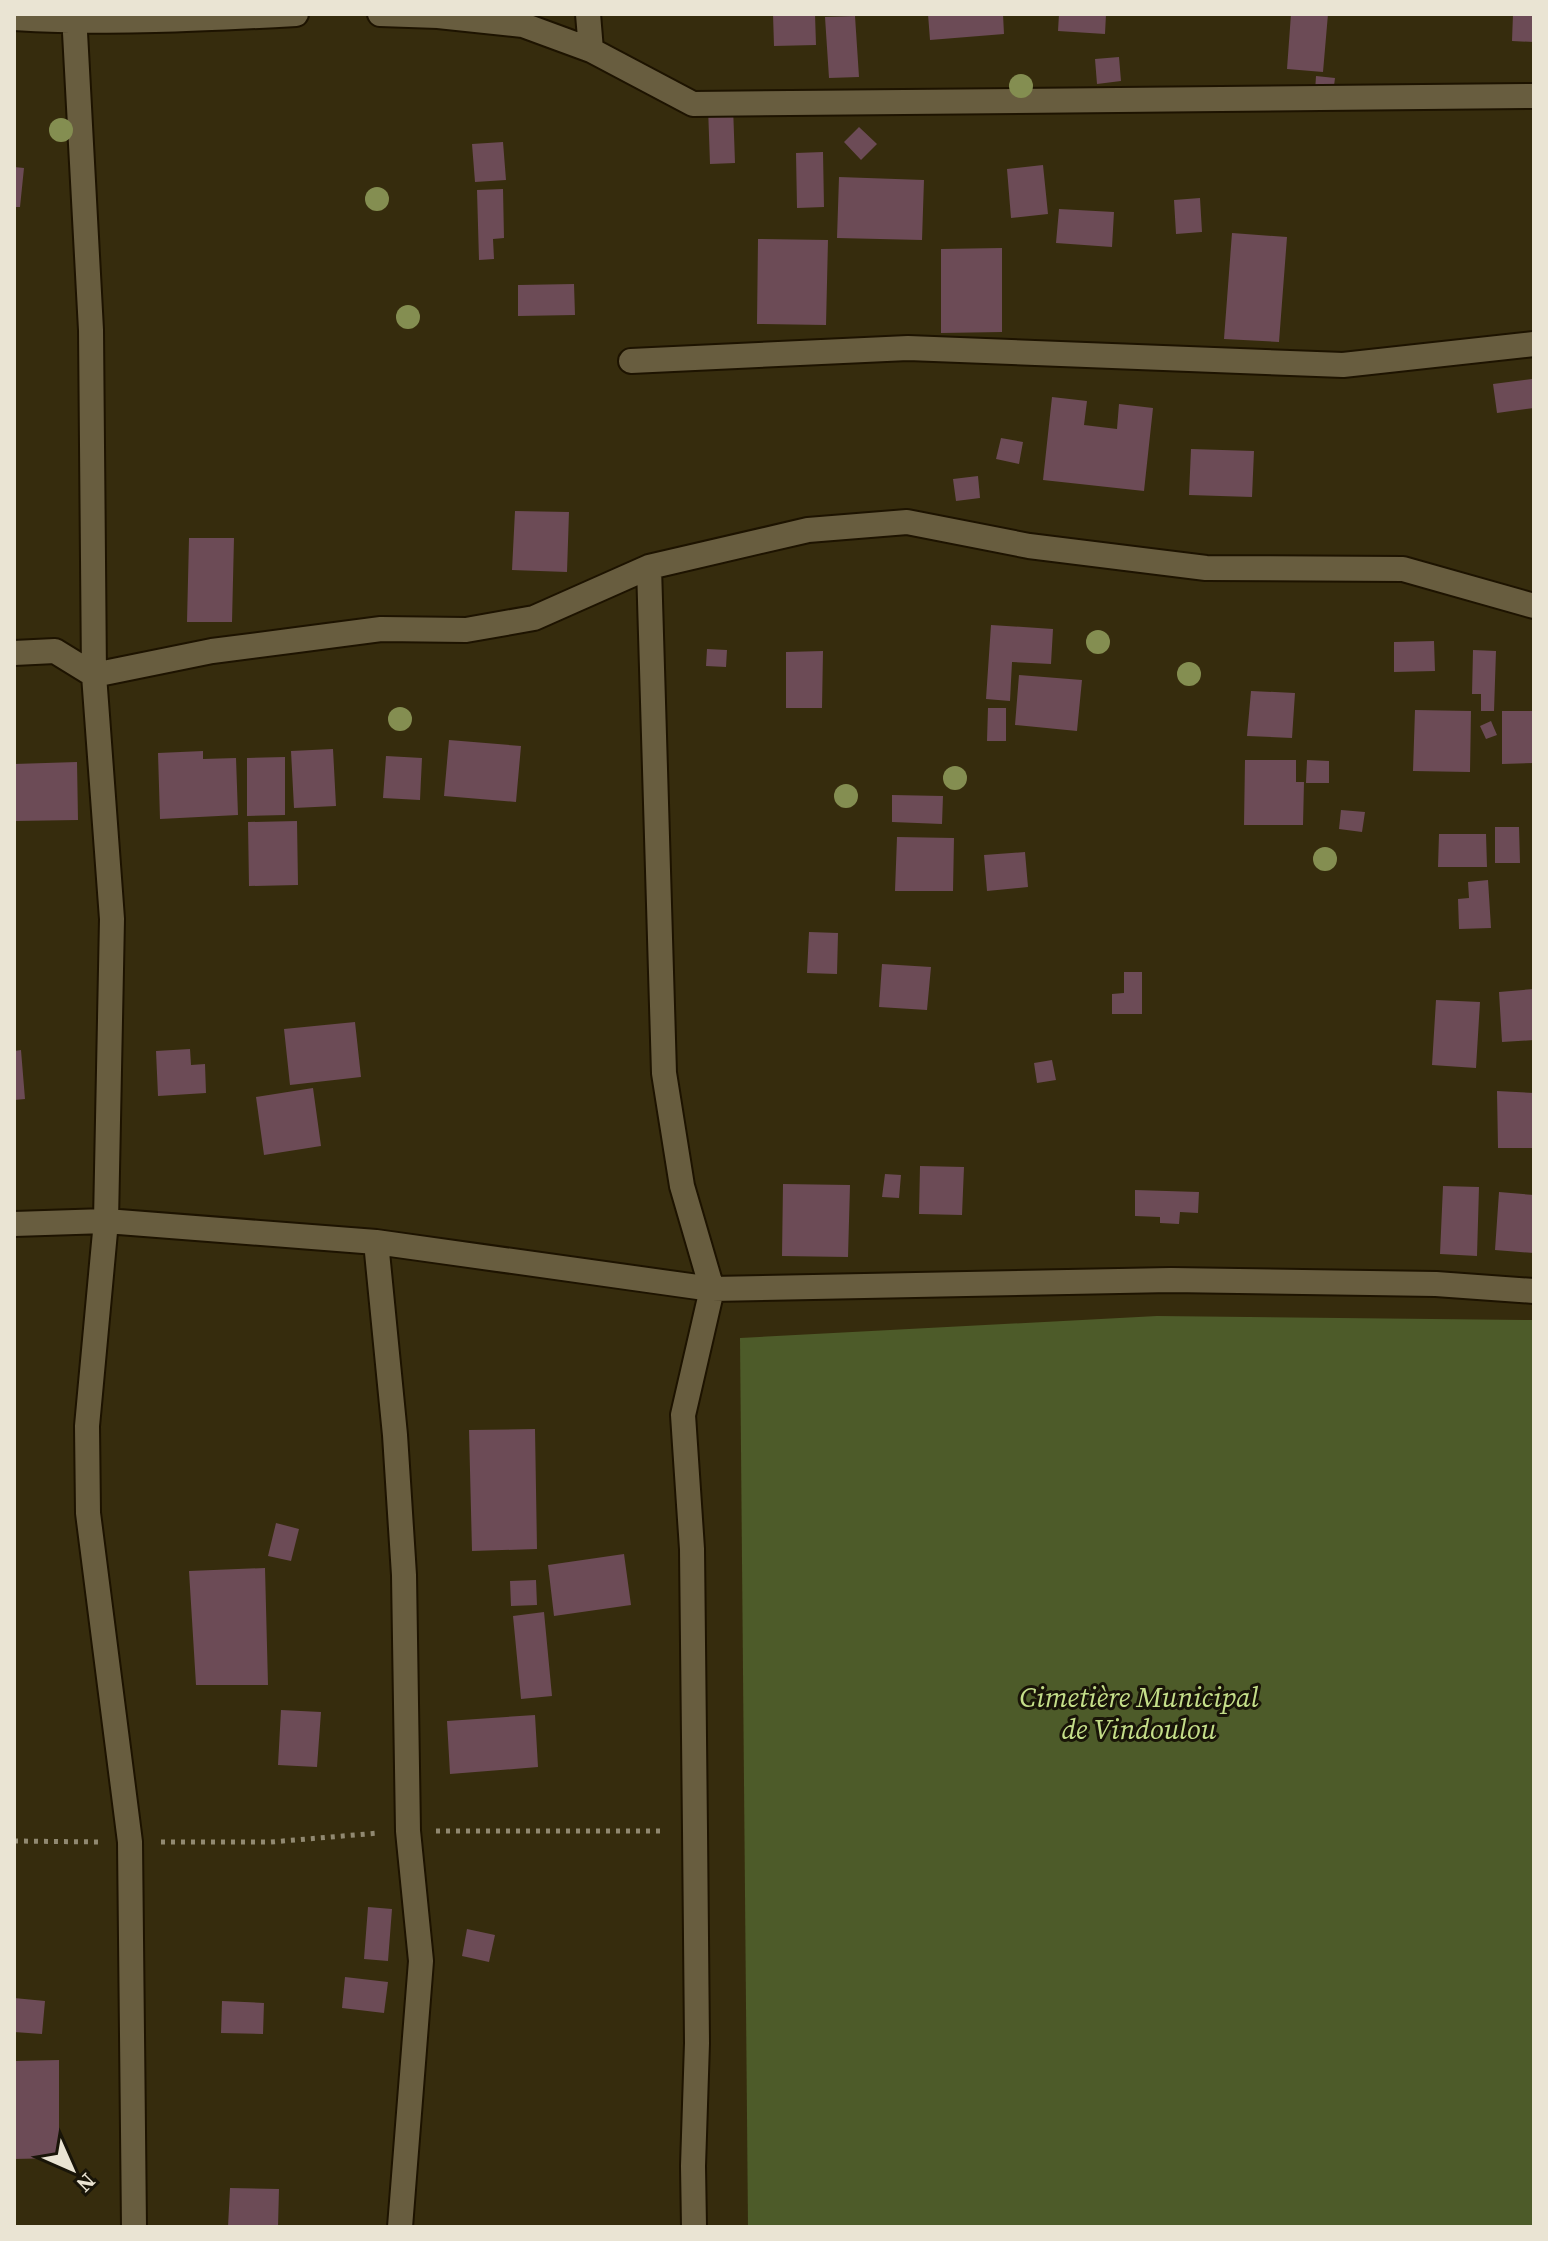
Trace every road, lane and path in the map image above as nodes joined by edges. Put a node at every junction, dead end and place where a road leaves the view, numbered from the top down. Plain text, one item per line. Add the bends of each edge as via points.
1 (296, 14) edge
2 (380, 14) edge
3 (588, 14) edge
4 (14, 18) edge
5 (74, 18) edge
6 (591, 50) junction
7 (1534, 96) edge
8 (1534, 344) edge
9 (631, 361) dead end
10 (649, 567) junction
11 (1534, 606) edge
12 (14, 653) edge
13 (94, 675) junction
14 (106, 1221) junction
15 (14, 1224) edge
16 (376, 1242) junction
17 (712, 1289) junction
18 (1534, 1291) edge
19 (408, 1831) junction
20 (695, 1831) junction
21 (14, 1841) edge
22 (130, 1842) junction
23 (134, 2227) edge
24 (400, 2227) edge
25 (694, 2227) edge

1 - 5 street
2 - 6 street via 523,25
3 - 6 street
4 - 5 street
5 - 13 street via 91,330
6 - 7 street via 693,104
8 - 9 street via 1343,365 908,348
10 - 11 street via 808,530 907,522 1029,546 1206,568 1403,569
10 - 13 street via 534,618 466,630 381,629 212,651
10 - 17 street via 664,1073 682,1186
12 - 13 street via 55,651
13 - 14 street via 112,919
14 - 15 street
14 - 16 street
14 - 22 street via 87,1426 88,1513
16 - 17 street
16 - 19 street via 404,1575
17 - 18 street via 1171,1280 1436,1284
17 - 20 street via 683,1415 692,1549
19 - 20 path
19 - 22 path via 271,1842
19 - 24 street via 421,1961
20 - 25 street
21 - 22 path
22 - 23 street

